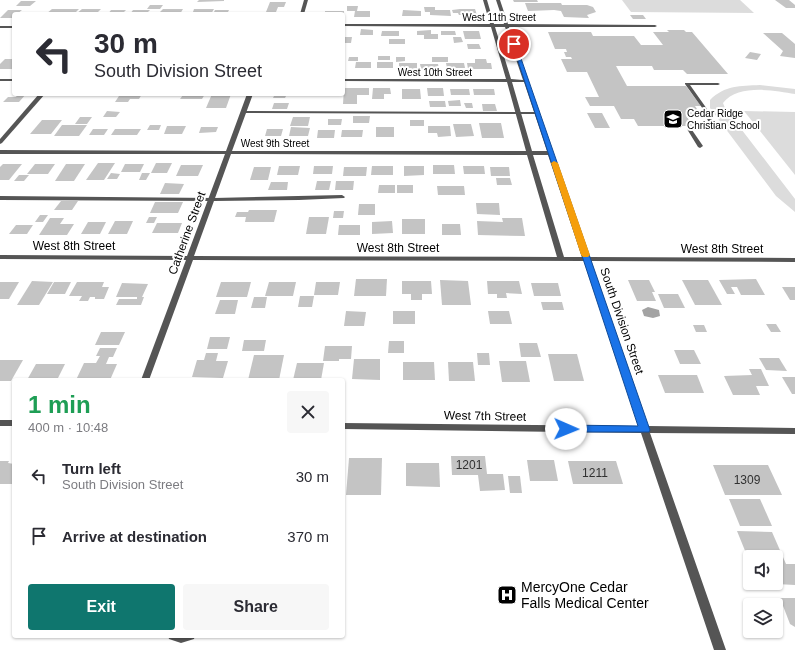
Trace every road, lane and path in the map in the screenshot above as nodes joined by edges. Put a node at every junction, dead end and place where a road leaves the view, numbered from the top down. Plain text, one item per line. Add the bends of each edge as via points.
1 (306, 0) edge
2 (485, 0) edge
3 (498, 0) edge
4 (303, 12) edge
5 (345, 25) edge
6 (493, 26) junction
7 (508, 26) junction
8 (655, 26) dead end
9 (0, 27) edge
10 (12, 27) edge
11 (0, 80) edge
12 (12, 80) edge
13 (345, 80) edge
14 (508, 81) junction
15 (526, 81) junction
16 (718, 84) dead end
17 (40, 96) edge
18 (249, 96) edge
19 (243, 112) junction
20 (518, 113) junction
21 (537, 113) junction
22 (0, 142) edge
23 (700, 146) dead end
24 (0, 152) edge
25 (229, 152) junction
26 (530, 153) junction
27 (551, 153) junction
28 (342, 196) dead end
29 (0, 198) edge
30 (211, 199) junction
31 (0, 257) edge
32 (190, 258) junction
33 (561, 259) junction
34 (587, 260) junction
35 (795, 260) edge
36 (146, 378) edge
37 (0, 423) edge
38 (12, 423) edge
39 (345, 426) edge
40 (645, 430) junction
41 (795, 431) edge
42 (720, 650) edge

1 - 4 street
2 - 6 street
3 - 7 street, South Division Street
5 - 6 street, West 11th Street
6 - 7 street, West 11th Street
6 - 14 street
7 - 8 street, West 11th Street
7 - 15 street, South Division Street
9 - 10 street
11 - 12 street
13 - 14 street, West 10th Street
14 - 15 street, West 10th Street
14 - 20 street
15 - 21 street, South Division Street
16 - 23 lane via 688,84 706,109 714,129 689,129
17 - 22 street
18 - 19 street, Catherine Street
19 - 20 lane
19 - 25 street, Catherine Street
20 - 21 lane
20 - 26 street
21 - 27 street, South Division Street
24 - 25 street, West 9th Street
25 - 26 street, West 9th Street
25 - 30 street, Catherine Street
26 - 27 street, West 9th Street
26 - 33 street
27 - 34 street, South Division Street
28 - 30 lane
29 - 30 lane
30 - 32 street, Catherine Street
31 - 32 street, West 8th Street
32 - 33 street, West 8th Street
32 - 36 street, Catherine Street
33 - 34 street, West 8th Street
34 - 35 street, West 8th Street
34 - 40 street, South Division Street
37 - 38 street
39 - 40 street, West 7th Street
40 - 41 street, West 7th Street
40 - 42 street, South Division Street

